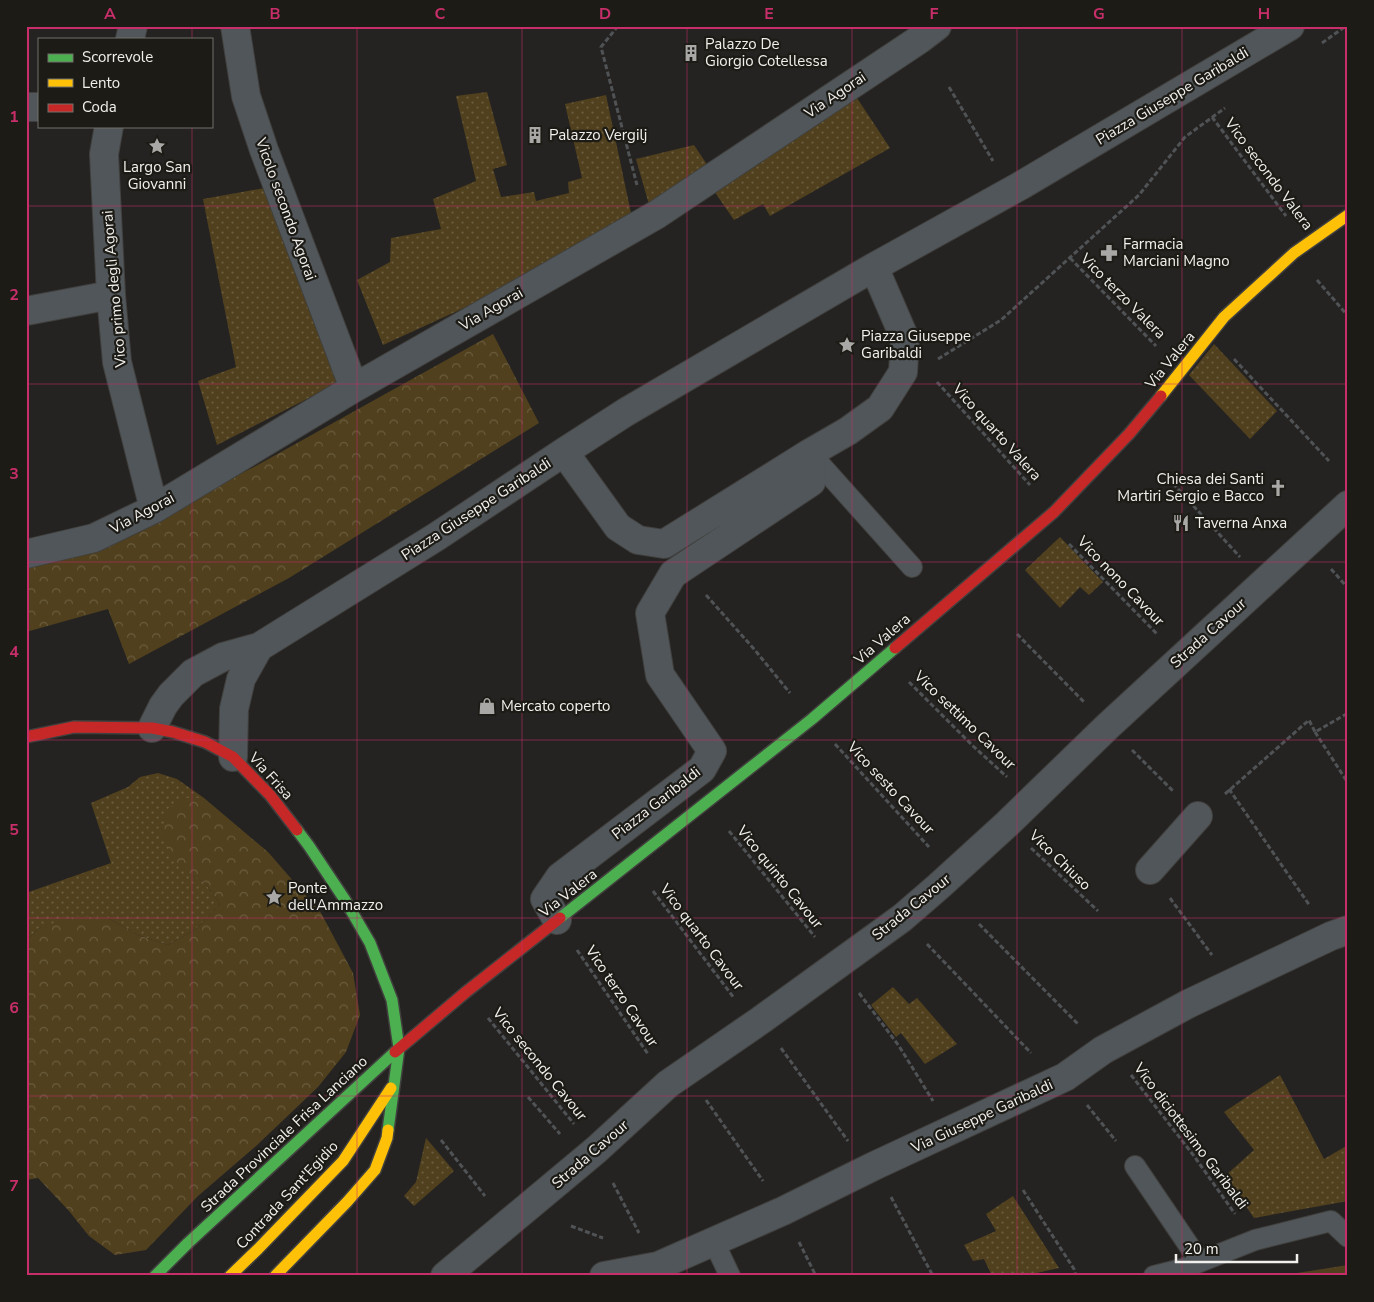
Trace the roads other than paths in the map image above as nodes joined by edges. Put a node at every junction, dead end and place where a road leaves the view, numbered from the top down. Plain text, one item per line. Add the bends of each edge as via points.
1 (235, 26) edge
2 (937, 26) edge
3 (1290, 26) edge
4 (109, 128) edge
5 (1348, 215) edge
6 (874, 267) junction
7 (111, 295) junction
8 (26, 311) edge
9 (354, 388) junction
10 (564, 452) junction
11 (810, 453) junction
12 (1348, 505) edge
13 (154, 509) junction
14 (26, 554) edge
15 (912, 567) dead end
16 (259, 647) junction
17 (152, 728) junction
18 (26, 737) edge
19 (234, 756) junction
20 (1198, 816) road end
21 (1150, 870) road end
22 (557, 920) junction
23 (1339, 933) edge
24 (399, 1048) junction
25 (394, 1082) junction
26 (1135, 1166) road end
27 (1348, 1237) edge
28 (714, 1242) junction
29 (1200, 1262) junction
30 (155, 1276) edge
31 (230, 1276) edge
32 (275, 1276) edge
33 (446, 1276) edge
34 (604, 1276) edge
35 (730, 1276) edge
36 (1154, 1276) edge

1 - 9 street, Vicolo secondo Agorai via 246,96
2 - 9 street, Via Agorai via 646,220
3 - 6 street, Piazza Giuseppe Garibaldi via 1011,191
4 - 7 street, Vico primo degli Agorai via 104,154
5 - 22 street, Via Valera via 1294,253 1224,317 1129,434 1049,515 812,719
6 - 10 street, Piazza Giuseppe Garibaldi via 626,412
6 - 11 street via 905,339 903,372 880,408
7 - 8 street
7 - 13 street, Vico primo degli Agorai via 117,362
9 - 13 street, Via Agorai
10 - 11 street via 618,527 638,540 664,544
10 - 16 street, Piazza Giuseppe Garibaldi via 436,537
11 - 15 lane
11 - 22 street, Piazza Garibaldi via 811,482 673,574 650,612 660,675 712,750 702,769 560,877 545,899
12 - 33 street, Strada Cavour via 902,918 668,1084 589,1156
13 - 14 street, Via Agorai via 94,538
16 - 17 street via 223,657 193,673 171,695
16 - 19 street via 241,679 234,709
17 - 18 street, Via Frisa via 74,727
17 - 19 street, Via Frisa via 205,742
19 - 24 street, Via Frisa via 309,846 370,943 392,1000
20 - 21 street
22 - 24 street, Via Valera
23 - 28 street, Via Giuseppe Garibaldi via 1188,1004 1106,1048 1061,1079
24 - 25 street
24 - 30 street, Strada Provinciale Frisa Lanciano
25 - 31 street, Contrada Sant'Egidio via 343,1161
25 - 32 street via 387,1138 375,1170
26 - 29 lane
27 - 29 lane via 1331,1221 1254,1240
28 - 34 street, Via Giuseppe Garibaldi via 658,1266
28 - 35 lane
29 - 36 lane

